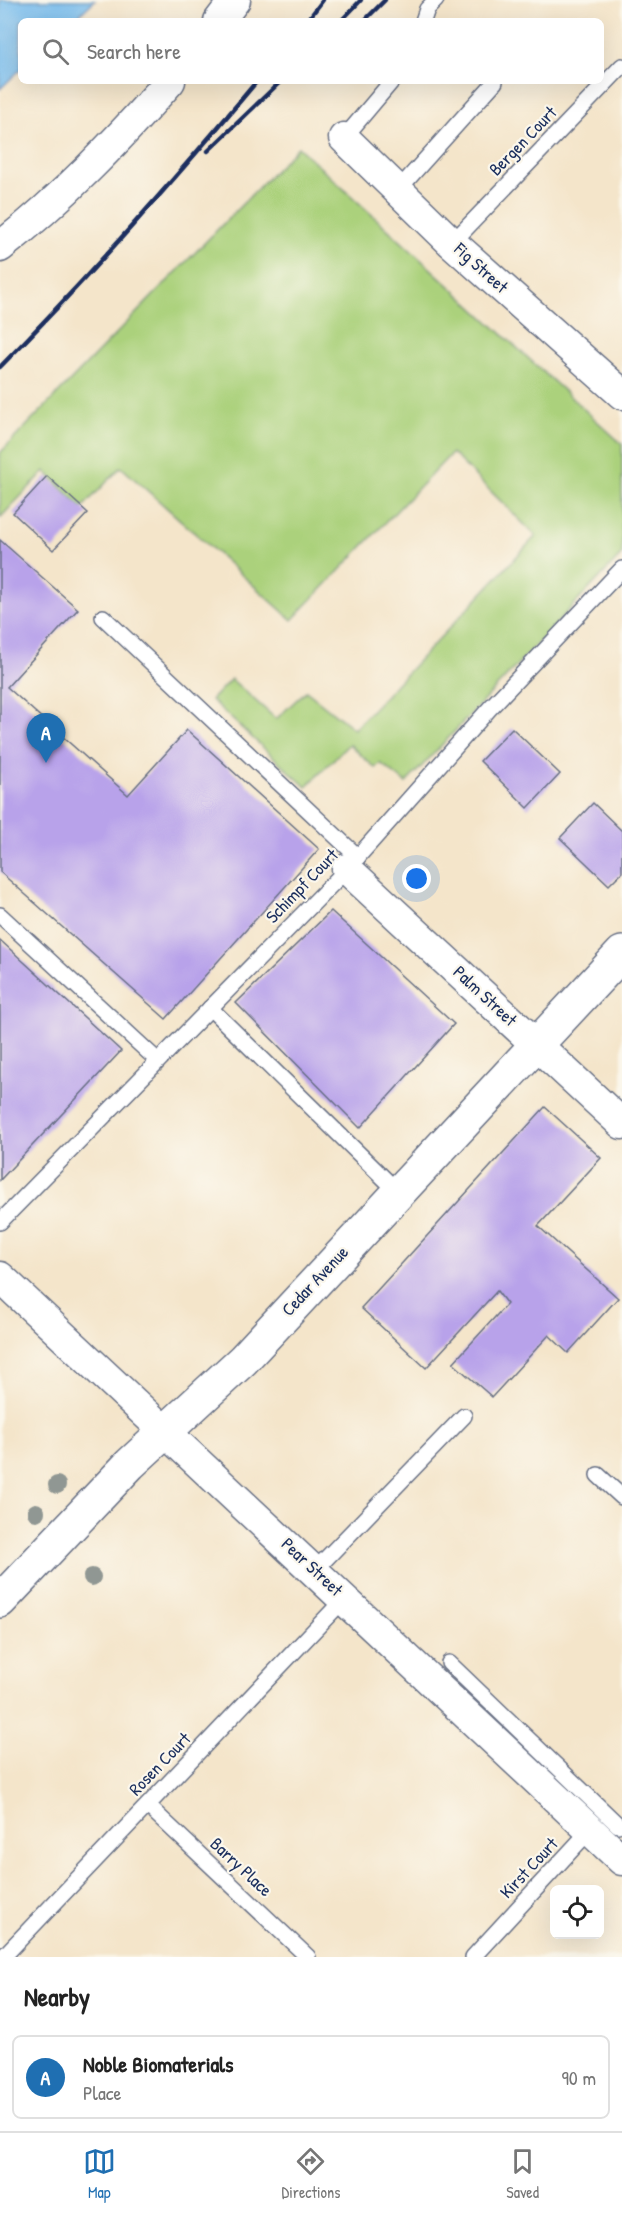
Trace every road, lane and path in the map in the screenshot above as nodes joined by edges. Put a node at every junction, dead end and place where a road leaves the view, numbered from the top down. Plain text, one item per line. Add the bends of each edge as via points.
1 (235, 0) edge
2 (436, 0) edge
3 (221, 18) edge
4 (424, 18) edge
5 (622, 66) edge
6 (167, 84) edge
7 (389, 84) edge
8 (493, 84) edge
9 (344, 138) joint
10 (398, 190) junction
11 (452, 243) junction
12 (0, 247) edge
13 (622, 394) edge
14 (622, 569) edge
15 (103, 617) dead end
16 (352, 863) junction
17 (0, 915) edge
18 (622, 953) edge
19 (210, 1008) junction
20 (537, 1045) junction
21 (158, 1061) junction
22 (622, 1124) edge
23 (398, 1192) junction
24 (0, 1222) edge
25 (0, 1277) edge
26 (464, 1416) dead end
27 (166, 1431) junction
28 (598, 1475) dead end
29 (622, 1497) edge
30 (315, 1570) junction
31 (345, 1598) junction
32 (0, 1601) edge
33 (449, 1663) dead end
34 (148, 1806) junction
35 (610, 1825) edge
36 (622, 1860) edge
37 (3, 1957) edge
38 (308, 1957) edge
39 (473, 1957) edge

1 - 3 street
2 - 4 lane
5 - 11 lane, Bergen Court
6 - 12 street via 76,183
7 - 9 lane
8 - 10 lane
9 - 10 street, Fig Street
10 - 11 street, Fig Street
11 - 13 street, Fig Street
14 - 16 lane, Schimpf Court via 490,708
15 - 16 lane
16 - 19 lane, Schimpf Court
16 - 20 street, Palm Street
17 - 21 lane
18 - 20 main road, Cedar Avenue
19 - 21 lane, Schimpf Court
19 - 23 lane
20 - 22 street, Palm Street
20 - 23 main road, Cedar Avenue
21 - 24 lane, Schimpf Court
23 - 27 main road, Cedar Avenue via 243,1359
25 - 27 street, Pear Street
26 - 30 lane
27 - 30 street, Pear Street
27 - 32 main road, Cedar Avenue via 104,1490
28 - 29 lane
30 - 31 street, Pear Street
31 - 34 lane, Rosen Court
31 - 35 street, Pear Street
33 - 35 lane
34 - 37 lane, Rosen Court
34 - 38 lane, Barry Place
35 - 36 street, Pear Street
35 - 39 lane, Kirst Court

